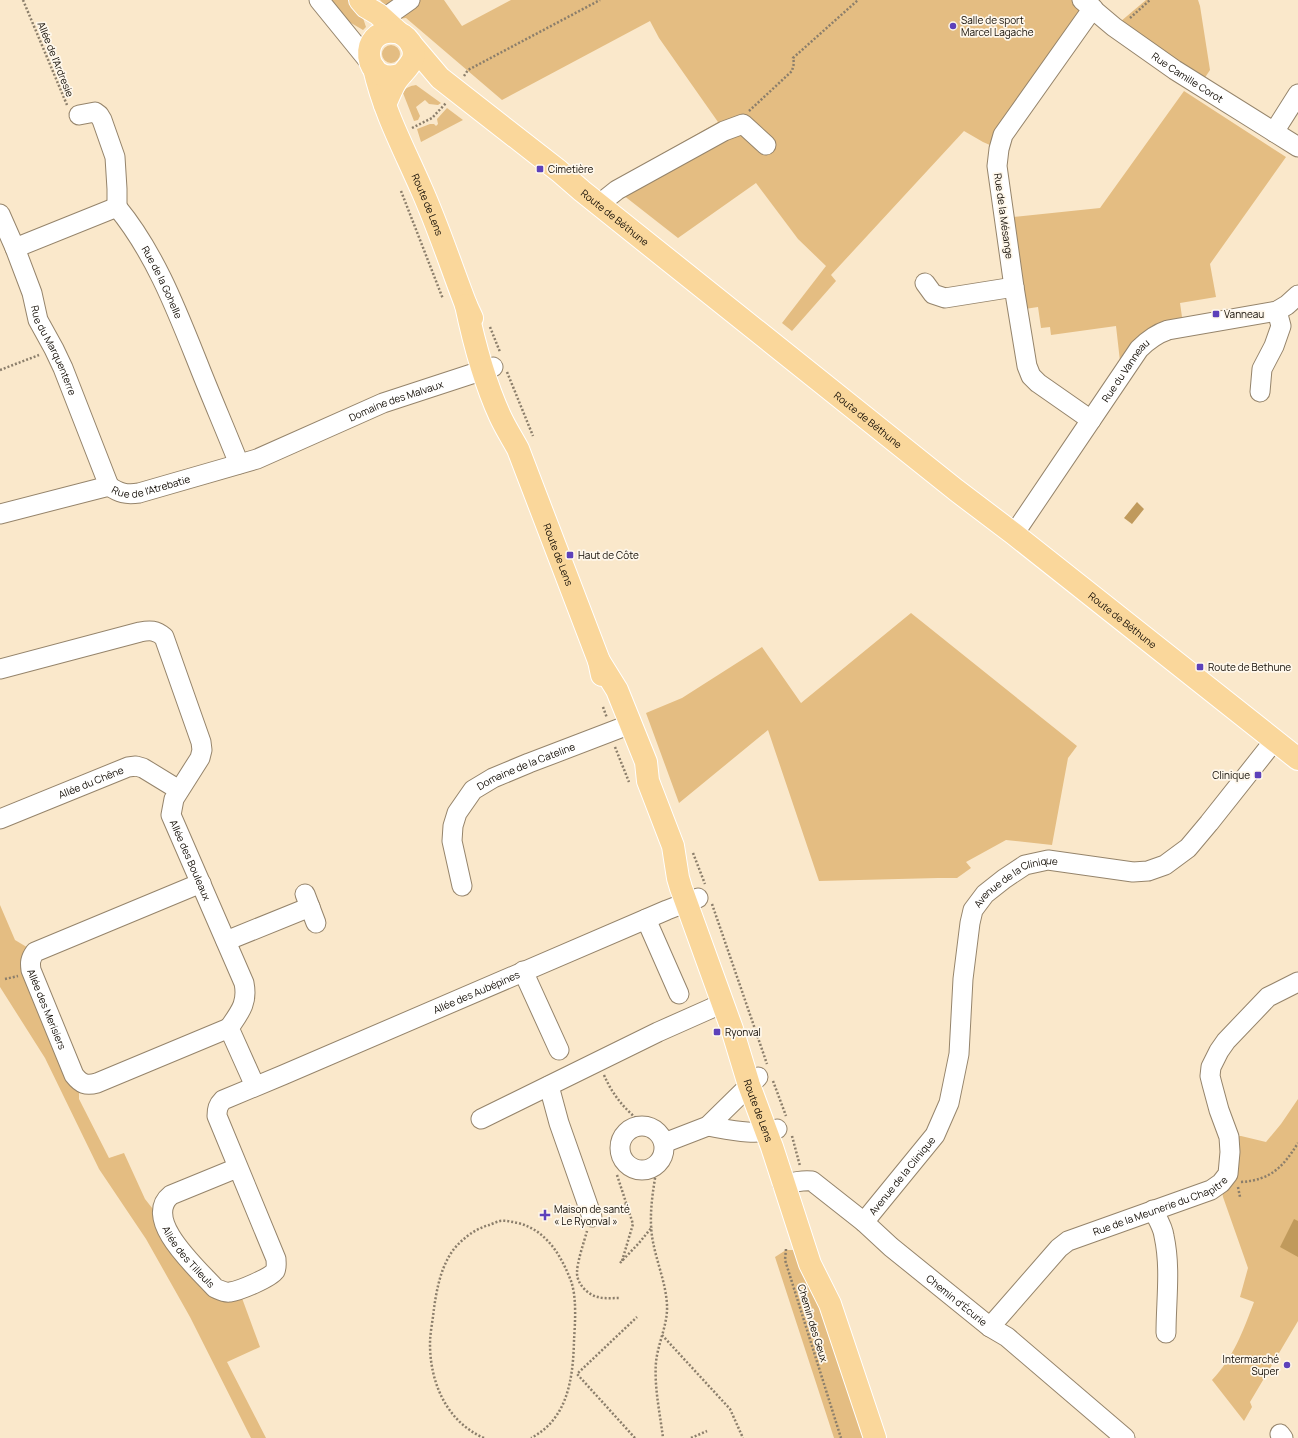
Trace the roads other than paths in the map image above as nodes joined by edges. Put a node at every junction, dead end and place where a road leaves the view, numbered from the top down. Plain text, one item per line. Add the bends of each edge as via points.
1 (319, 0) edge
2 (410, 0) edge
3 (1087, 4) edge
4 (381, 26) edge
5 (347, 33) junction
6 (372, 66) junction
7 (403, 72) junction
8 (448, 84) junction
9 (1298, 94) edge
10 (385, 105) junction
11 (80, 115) road end
12 (1274, 132) junction
13 (766, 145) dead end
14 (1298, 147) edge
15 (602, 206) junction
16 (117, 207) junction
17 (0, 214) edge
18 (15, 248) junction
19 (924, 283) dead end
20 (1014, 287) junction
21 (1298, 295) edge
22 (1277, 310) junction
23 (488, 368) junction
24 (1260, 392) dead end
25 (1091, 420) junction
26 (300, 440) joint
27 (239, 464) junction
28 (109, 486) junction
29 (0, 514) edge
30 (1014, 534) junction
31 (0, 669) edge
32 (620, 728) junction
33 (1274, 741) junction
34 (1298, 759) edge
35 (179, 790) junction
36 (0, 820) edge
37 (201, 883) junction
38 (462, 886) dead end
39 (692, 900) junction
40 (311, 908) dead end
41 (646, 919) junction
42 (226, 942) junction
43 (523, 971) junction
44 (1298, 982) edge
45 (679, 994) dead end
46 (722, 1001) junction
47 (229, 1028) junction
48 (559, 1050) dead end
49 (754, 1081) junction
50 (255, 1086) junction
51 (549, 1086) junction
52 (481, 1119) dead end
53 (708, 1126) junction
54 (772, 1131) junction
55 (664, 1143) junction
56 (237, 1168) junction
57 (789, 1183) junction
58 (1153, 1210) junction
59 (592, 1217) road end
60 (864, 1222) junction
61 (830, 1304) junction
62 (990, 1327) junction
63 (1166, 1333) dead end
64 (875, 1438) edge
65 (1125, 1438) edge

1 - 5 street
2 - 4 street
3 - 12 street, Rue Camille Corot via 1117,29 1176,70
3 - 20 street, Rue de la Mésange via 1003,135 997,166
4 - 5 street via 366,40
4 - 6 main road, Route de Lens via 369,47 368,56
4 - 7 main road via 413,52 410,66
4 - 8 main road, Route de Béthune
5 - 6 street
6 - 7 main road via 384,75
6 - 10 main road, Route de Lens
7 - 8 main road
7 - 10 main road
8 - 15 main road, Route de Béthune
9 - 12 street
10 - 23 main road, Route de Lens via 466,305 485,343
11 - 16 street via 95,112 102,120 115,157
12 - 14 street, Rue Camille Corot
13 - 15 street via 743,124 724,131 617,190
15 - 30 main road, Route de Béthune
16 - 18 street
16 - 27 street, Rue de la Gohelle via 155,265 186,333
17 - 18 street, Rue du Marquenterre
18 - 28 street, Rue du Marquenterre via 32,293 38,320 54,349
19 - 20 street via 933,294 945,298
20 - 25 street, Rue de la Mésange via 1027,366 1031,376
21 - 22 street, Rue du Vanneau
22 - 24 street via 1281,326 1262,369
22 - 25 street, Rue du Vanneau via 1181,327 1156,334 1139,349
23 - 26 street, Domaine des Malvaux via 383,403
23 - 32 main road, Route de Lens via 510,414 518,449 599,661 607,694
25 - 30 street, Rue du Vanneau
26 - 27 street, Rue de l'Atrebatie
27 - 28 street, Rue de l'Atrebatie via 134,494 121,493
28 - 29 street, Rue de l'Atrebatie
30 - 33 main road, Route de Béthune
31 - 35 street, Allée des Bouleaux via 140,632 154,630 159,633 167,644 202,742 200,758
32 - 38 street, Domaine de la Cateline via 493,778 473,790 457,814 453,826 452,841
32 - 39 main road, Route de Lens via 639,783 673,846 678,878
33 - 34 main road, Route de Béthune
33 - 60 street, Avenue de la Clinique via 1188,848 1165,865 1148,871 1133,872 1048,860 1025,865 985,894 973,910 970,923 963,979 959,1054 949,1103 935,1135
35 - 36 street, Allée du Chêne via 143,768 128,767
35 - 37 street, Allée des Bouleaux via 174,799 171,815
37 - 42 street, Allée des Bouleaux
37 - 47 street, Allée des Merisiers via 36,952 30,963 31,970 74,1075 84,1084 97,1084
39 - 41 street, Allée des Aubépines
39 - 46 main road, Route de Lens
39 - 49 main road
40 - 42 street
41 - 43 street, Allée des Aubépines
41 - 45 street
42 - 47 street, Allée des Bouleaux via 244,983 246,996 241,1011
43 - 48 street
43 - 50 street, Allée des Aubépines
44 - 58 street, Rue de la Meunerie du Chapitre via 1268,997 1226,1041 1211,1067 1212,1084 1229,1137 1228,1174 1211,1190
46 - 49 main road, Route de Lens
46 - 51 street
47 - 50 street
49 - 53 street
49 - 54 main road, Route de Lens
50 - 56 street, Allée des Tilleuls via 223,1100 218,1105 220,1122
51 - 52 street
51 - 59 street
53 - 54 street via 734,1131
53 - 55 street
54 - 57 main road, Route de Lens
55 - 55 street via 655,1130 640,1126 625,1134 621,1141 622,1158 626,1164 637,1170 649,1170 662,1160 665,1152
56 - 56 street, Allée des Tilleuls via 171,1195 162,1206 164,1222 175,1244 215,1288 222,1292 239,1290 268,1277 276,1266 276,1259
57 - 60 street, Chemin d'Écurie via 812,1181
57 - 61 main road via 821,1264
57 - 61 main road, Route de Lens via 802,1243
58 - 62 street, Rue de la Meunerie du Chapitre via 1068,1241
58 - 63 street via 1164,1235 1167,1262
60 - 62 street, Chemin d'Écurie
61 - 64 main road, Route de Lens
62 - 65 street, Chemin d'Écurie via 1007,1337

